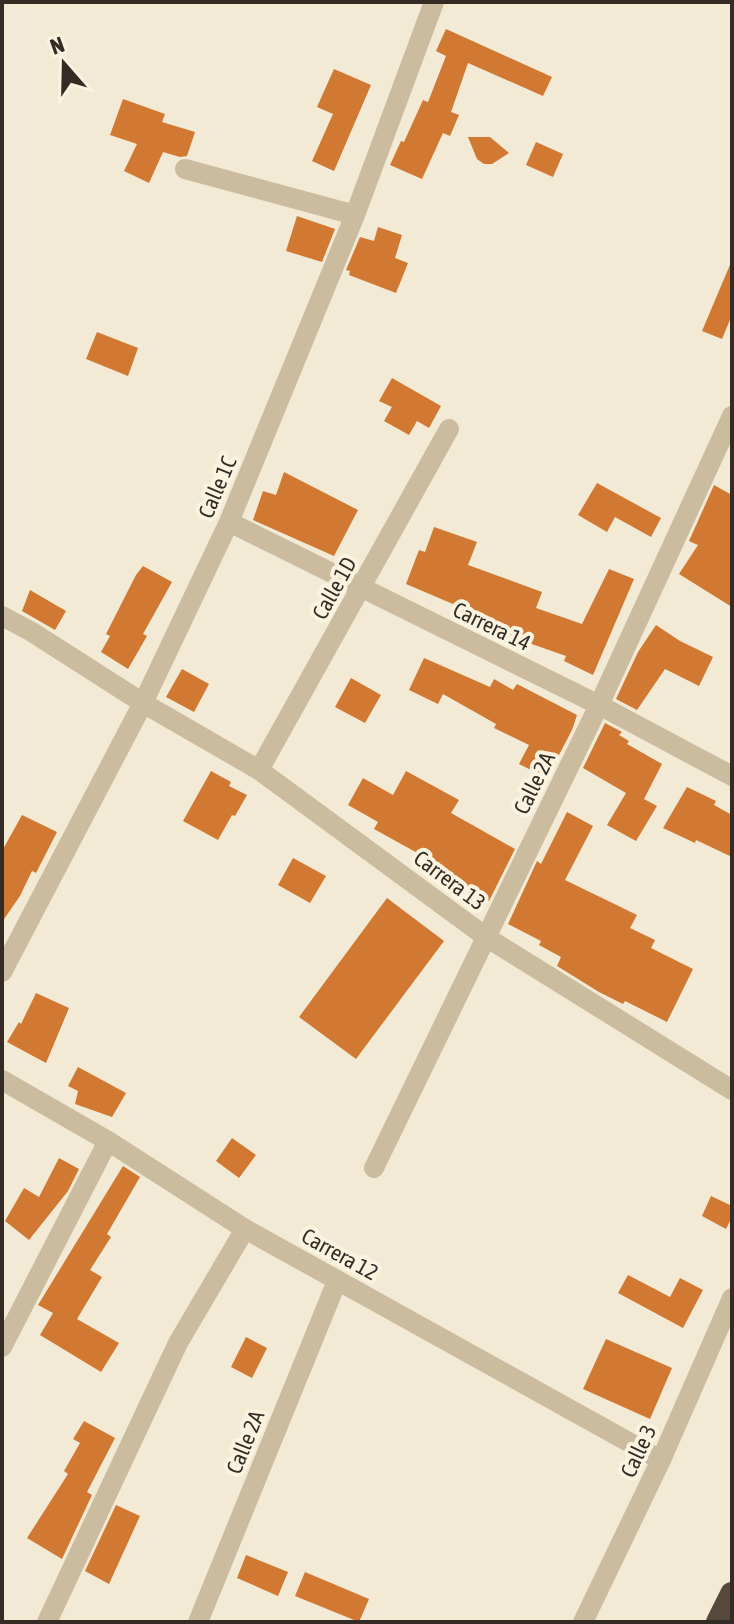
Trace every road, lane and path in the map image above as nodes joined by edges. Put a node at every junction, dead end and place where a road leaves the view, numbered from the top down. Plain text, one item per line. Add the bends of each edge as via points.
1 (434, 2) edge
2 (185, 169) dead end
3 (355, 215) junction
4 (732, 416) edge
5 (449, 429) dead end
6 (229, 522) junction
7 (361, 589) junction
8 (2, 616) edge
9 (143, 703) junction
10 (599, 705) junction
11 (259, 770) junction
12 (732, 776) edge
13 (486, 937) junction
14 (2, 972) edge
15 (2, 1080) edge
16 (732, 1090) edge
17 (108, 1141) junction
18 (374, 1168) dead end
19 (245, 1229) junction
20 (337, 1281) junction
21 (732, 1298) edge
22 (2, 1347) edge
23 (661, 1460) junction
24 (732, 1594) edge
25 (47, 1622) edge
26 (198, 1622) edge
27 (583, 1622) edge
28 (718, 1622) edge

1 - 3 street, Calle 1C
2 - 3 street
3 - 6 street, Calle 1C
4 - 10 street, Calle 2A
5 - 7 street, Calle 1D
6 - 7 street, Carrera 14
6 - 9 street, Calle 1C
7 - 10 street, Carrera 14
7 - 11 street, Calle 1D
8 - 9 street, Carrera 13
9 - 11 street, Carrera 13
9 - 14 street, Calle 1C
10 - 12 street, Carrera 14
10 - 13 street, Calle 2A
11 - 13 street, Carrera 13
13 - 16 street, Carrera 13
13 - 18 street, Calle 2A
15 - 17 street, Carrera 12
17 - 19 street, Carrera 12
17 - 22 street
19 - 20 street, Carrera 12
19 - 25 street via 178,1343
20 - 23 street, Carrera 12
20 - 26 street, Calle 2A
21 - 23 street, Calle 3
23 - 27 street, Calle 3
24 - 28 highway

